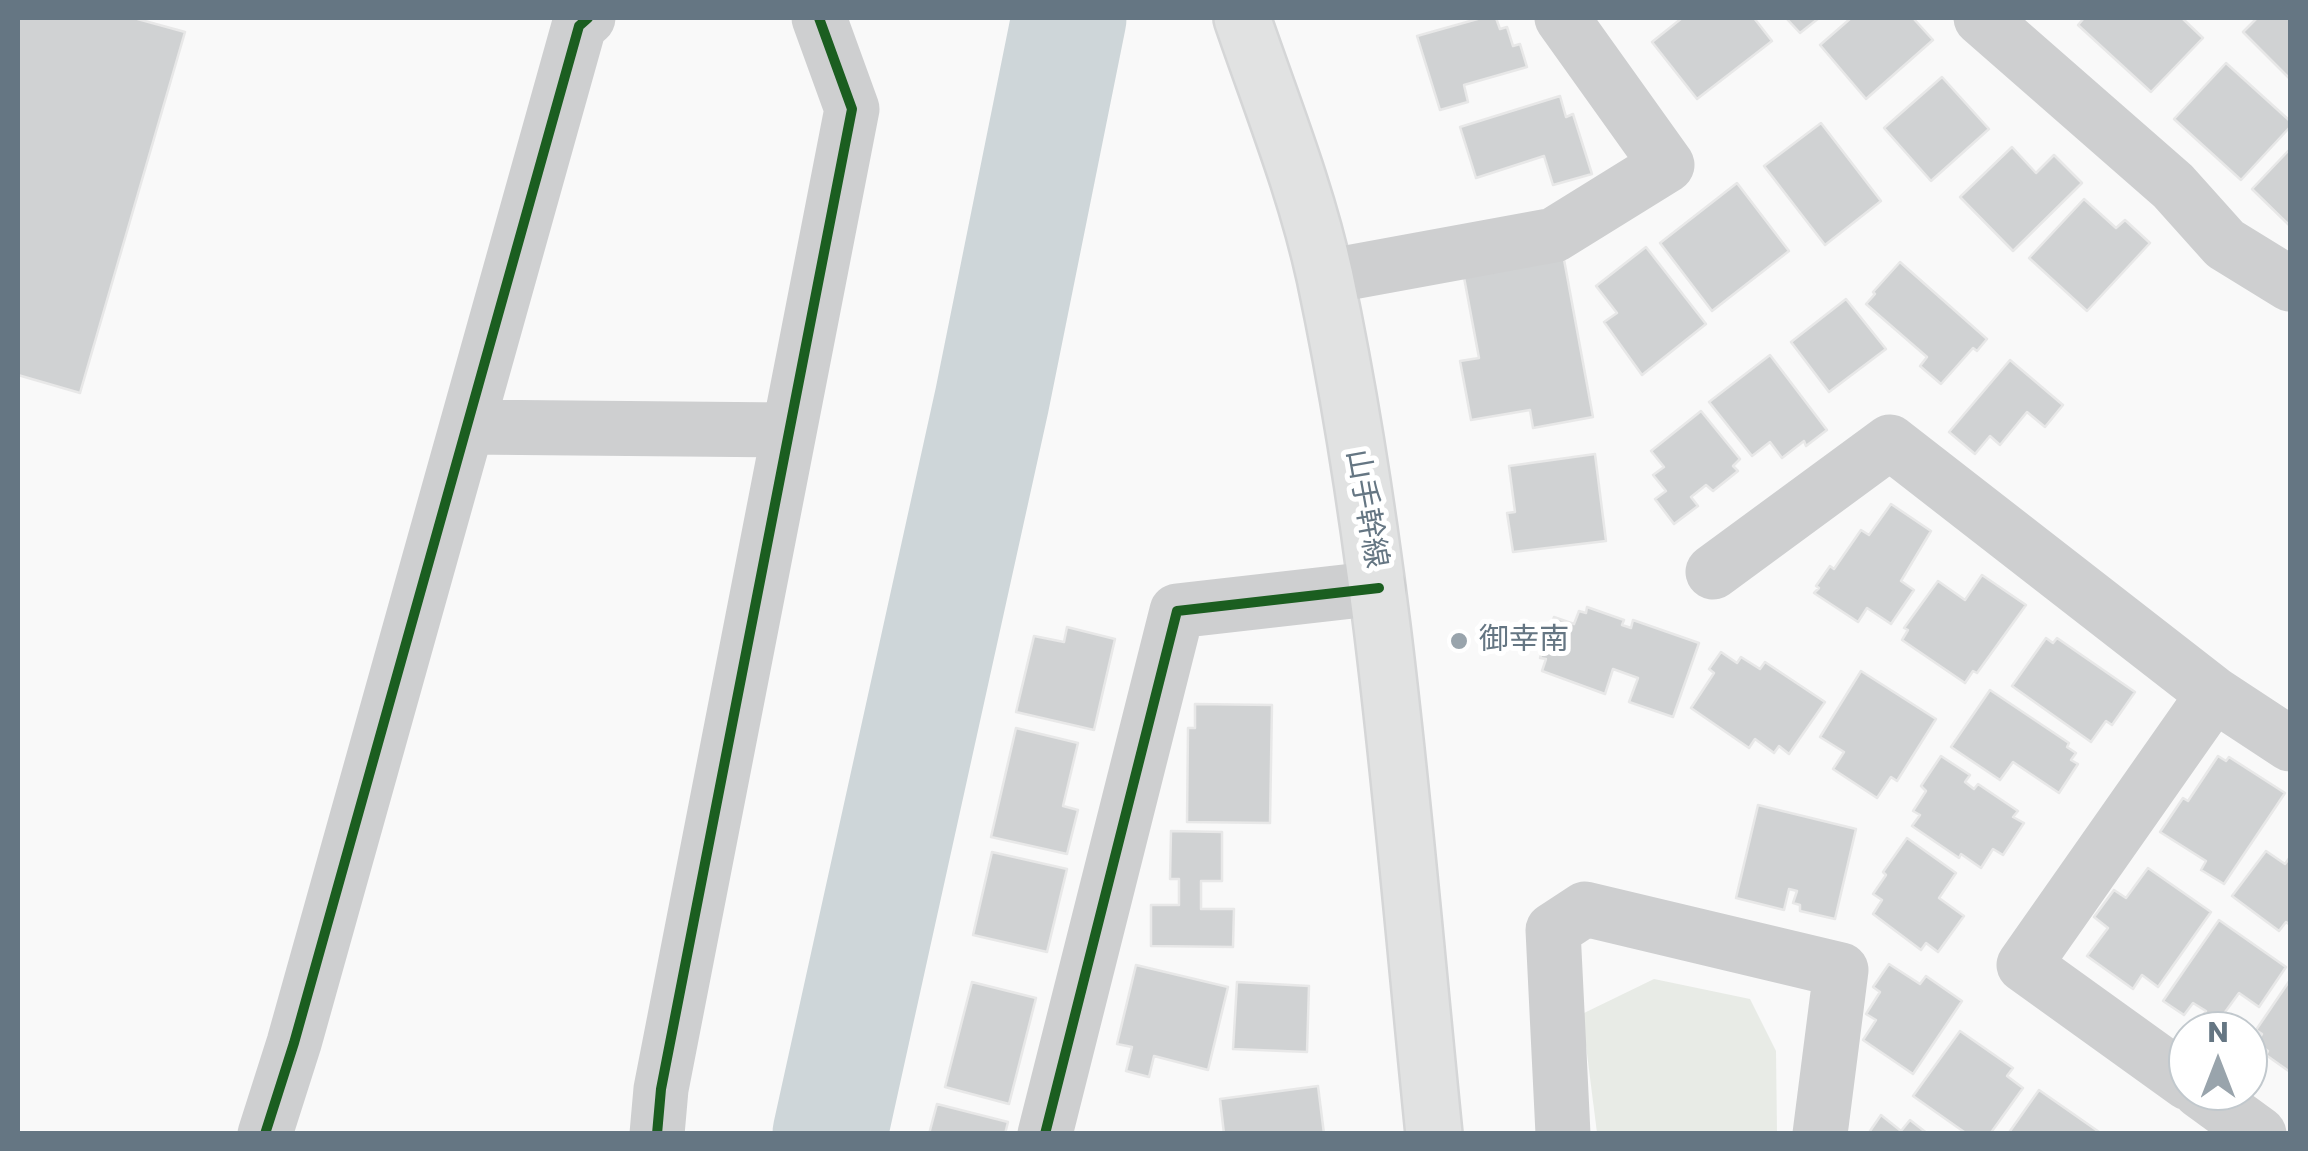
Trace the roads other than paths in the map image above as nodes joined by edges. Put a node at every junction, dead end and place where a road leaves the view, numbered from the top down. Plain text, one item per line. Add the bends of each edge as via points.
1 (588, 18) edge
2 (819, 18) edge
3 (1242, 18) edge
4 (1562, 18) edge
5 (1982, 18) edge
6 (1325, 277) junction
7 (2290, 284) edge
8 (467, 427) junction
9 (789, 430) junction
10 (1712, 572) dead end
11 (1379, 588) junction
12 (2214, 694) junction
13 (2290, 744) edge
14 (2168, 1068) edge
15 (2227, 1111) edge
16 (1061, 1130) edge
17 (265, 1134) edge
18 (657, 1134) edge
19 (1434, 1134) edge
20 (1563, 1134) edge
21 (1820, 1134) edge
22 (2258, 1134) edge

1 - 8 street via 579,26
2 - 9 street via 852,109
3 - 6 main road, 山手幹線
4 - 6 street via 1667,165 1554,235
5 - 7 street via 2174,186 2225,244
6 - 11 main road, 山手幹線
8 - 9 street
8 - 17 street
9 - 18 street via 660,1089
10 - 12 street via 1890,442
11 - 16 street via 1177,611
11 - 19 main road, 山手幹線
12 - 13 street
12 - 14 street via 2024,964
15 - 22 street
20 - 21 street via 1552,930 1585,909 1841,970

